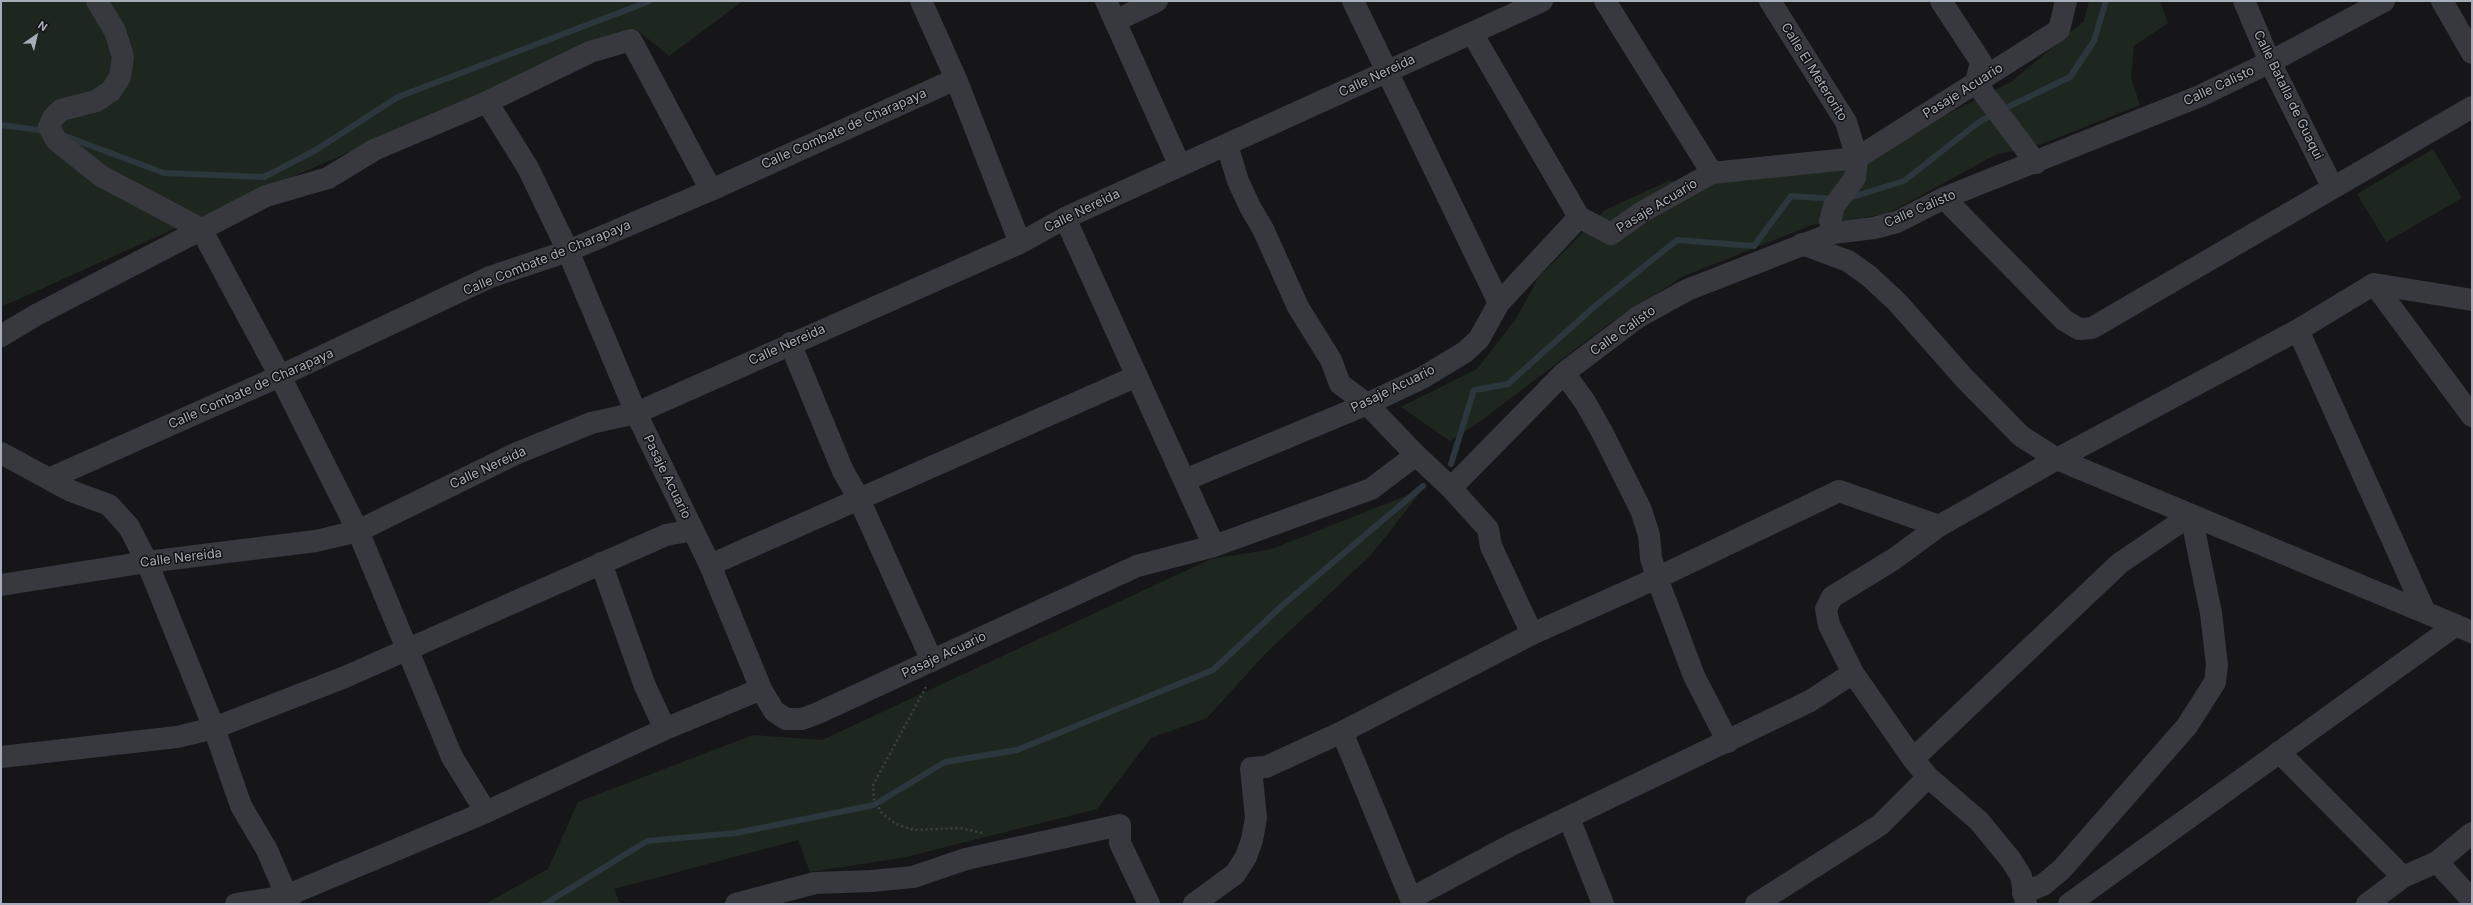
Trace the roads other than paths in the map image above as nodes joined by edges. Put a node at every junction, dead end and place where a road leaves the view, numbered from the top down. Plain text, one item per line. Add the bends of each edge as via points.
1 (97, 1) edge
2 (922, 1) edge
3 (1106, 1) edge
4 (1157, 1) edge
5 (1353, 1) edge
6 (1542, 1) edge
7 (1605, 1) edge
8 (1770, 1) edge
9 (1941, 1) edge
10 (2066, 1) edge
11 (2244, 1) edge
12 (2384, 1) edge
13 (2442, 1) edge
14 (1115, 21) junction
15 (1472, 33) junction
16 (2472, 53) edge
17 (2270, 62) junction
18 (1386, 72) junction
19 (956, 79) junction
20 (1976, 83) junction
21 (487, 102) junction
22 (2472, 107) edge
23 (1226, 145) junction
24 (1857, 158) junction
25 (2036, 162) junction
26 (1180, 166) junction
27 (1712, 173) junction
28 (2333, 188) junction
29 (711, 190) junction
30 (1944, 198) junction
31 (1579, 217) junction
32 (1065, 218) junction
33 (201, 229) junction
34 (1833, 232) junction
35 (1020, 243) junction
36 (1802, 244) junction
37 (568, 251) junction
38 (2374, 284) junction
39 (2472, 300) edge
40 (1499, 303) junction
41 (2298, 330) junction
42 (1, 336) edge
43 (790, 343) junction
44 (1564, 373) junction
45 (280, 376) junction
46 (1137, 376) junction
47 (1367, 404) junction
48 (636, 413) junction
49 (2472, 416) edge
50 (1, 453) edge
51 (1416, 455) junction
52 (2057, 459) junction
53 (51, 478) junction
54 (1185, 480) junction
55 (1451, 488) junction
56 (859, 499) junction
57 (2191, 515) junction
58 (1939, 526) junction
59 (693, 530) junction
60 (358, 531) junction
61 (1214, 546) junction
62 (147, 562) junction
63 (601, 563) junction
64 (710, 565) junction
65 (1657, 578) junction
66 (1, 584) edge
67 (2424, 610) junction
68 (2464, 628) edge
69 (1532, 634) junction
70 (409, 649) junction
71 (932, 661) junction
72 (1853, 673) junction
73 (761, 689) junction
74 (214, 728) junction
75 (665, 729) junction
76 (1342, 732) junction
77 (1728, 742) junction
78 (2279, 752) junction
79 (1, 757) edge
80 (1913, 759) junction
81 (1928, 777) junction
82 (486, 812) junction
83 (1569, 818) junction
84 (2472, 833) edge
85 (2437, 862) junction
86 (2403, 877) junction
87 (2025, 898) edge
88 (288, 900) edge
89 (2472, 900) edge
90 (1413, 901) edge
91 (236, 904) edge
92 (736, 904) edge
93 (1149, 904) edge
94 (1194, 904) edge
95 (1603, 904) edge
96 (1756, 904) edge
97 (2069, 904) edge
98 (2367, 904) edge

1 - 33 street via 115,31 123,57 120,77 111,91 96,101 61,110 52,118 49,127 56,140 101,176
2 - 19 street
3 - 14 street
4 - 14 street
5 - 18 street
6 - 15 street, Calle Nereida
7 - 27 street
8 - 24 street, Calle El Meterorito via 1846,122
9 - 20 street via 1981,62
10 - 20 street, Pasaje Acuario via 2059,30
11 - 17 street, Calle Batalla de Guaqui
12 - 17 street, Calle Calisto
13 - 16 street
14 - 26 street
15 - 18 street, Calle Nereida
15 - 31 street
17 - 25 street, Calle Calisto via 2200,96
17 - 28 street, Calle Batalla de Guaqui
18 - 23 street, Calle Nereida
18 - 40 street
19 - 29 street, Calle Combate de Charapaya
19 - 35 street
20 - 24 street, Pasaje Acuario
20 - 25 street
21 - 29 street via 590,52 631,40
21 - 33 street via 374,150 328,178 266,196
21 - 37 street, Pasaje Acuario via 528,168
22 - 28 street
23 - 26 street, Calle Nereida
23 - 47 street via 1238,182 1298,307 1331,360 1340,384
24 - 27 street, Pasaje Acuario
24 - 34 street, Calle El Meterorito via 1856,178 1834,206 1830,220
25 - 30 street, Calle Calisto
26 - 32 street, Calle Nereida
27 - 31 street, Pasaje Acuario via 1642,212 1611,234
28 - 30 street via 2092,328 2079,329 2064,320
29 - 37 street, Calle Combate de Charapaya
30 - 34 street, Calle Calisto via 1897,222 1874,228
31 - 40 street, Pasaje Acuario
32 - 35 street, Calle Nereida
32 - 46 street
33 - 42 street
33 - 45 street
34 - 36 street, Calle Calisto
35 - 43 street, Calle Nereida
36 - 44 street, Calle Calisto via 1687,290 1638,317
36 - 52 street via 1848,261 1868,276 1897,302 1965,379 2021,436
37 - 45 street, Calle Combate de Charapaya via 490,277
37 - 48 street, Pasaje Acuario
38 - 39 street
38 - 41 street
38 - 49 street
40 - 47 street, Pasaje Acuario via 1479,339 1465,352 1422,378
41 - 52 street
41 - 67 street
43 - 48 street, Calle Nereida
43 - 56 street via 843,470
44 - 55 street, Calle Calisto
44 - 65 street via 1585,402 1641,510 1649,535 1651,558
45 - 53 street, Calle Combate de Charapaya
45 - 60 street
46 - 54 street
46 - 56 street
47 - 51 street
47 - 54 street, Pasaje Acuario
48 - 59 street, Pasaje Acuario
48 - 60 street, Calle Nereida via 591,424 516,454
50 - 53 street
51 - 55 street
51 - 61 street, Pasaje Acuario via 1371,488
52 - 57 street
52 - 58 street
53 - 62 street via 71,491 109,504 128,527
54 - 61 street
55 - 69 street via 1488,529 1491,546
56 - 64 street
56 - 71 street
57 - 67 street
57 - 80 street via 2120,563
57 - 87 street via 2211,613 2217,665 2214,682 2187,726 2062,869
58 - 65 street via 1839,491
58 - 72 street via 1894,559 1832,597 1826,609 1829,625
59 - 63 street via 666,535
59 - 64 street, Pasaje Acuario
60 - 62 street, Calle Nereida via 316,541
60 - 70 street
61 - 71 street, Pasaje Acuario via 1137,566
62 - 66 street, Calle Nereida
62 - 74 street
63 - 70 street
63 - 75 street via 645,686
64 - 73 street, Pasaje Acuario
65 - 69 street
65 - 77 street via 1694,676
67 - 68 street
68 - 78 street
69 - 76 street
70 - 74 street
70 - 82 street via 452,757
71 - 73 street, Pasaje Acuario via 802,719 786,719 774,711
72 - 77 street via 1810,701
72 - 80 street
73 - 75 street
74 - 79 street via 177,737
74 - 88 street via 241,806 267,850
75 - 82 street
76 - 90 street
76 - 94 street via 1266,767 1250,768 1256,818 1246,857 1235,874
77 - 83 street
78 - 86 street
78 - 97 street
80 - 81 street
81 - 87 street via 1979,821 2021,876
81 - 96 street via 1880,825
82 - 88 street
83 - 90 street via 1513,844
83 - 95 street
84 - 85 street
85 - 86 street
85 - 89 street
86 - 98 street
88 - 91 street
92 - 93 street via 815,883 913,876 966,859 1120,825 1120,843

